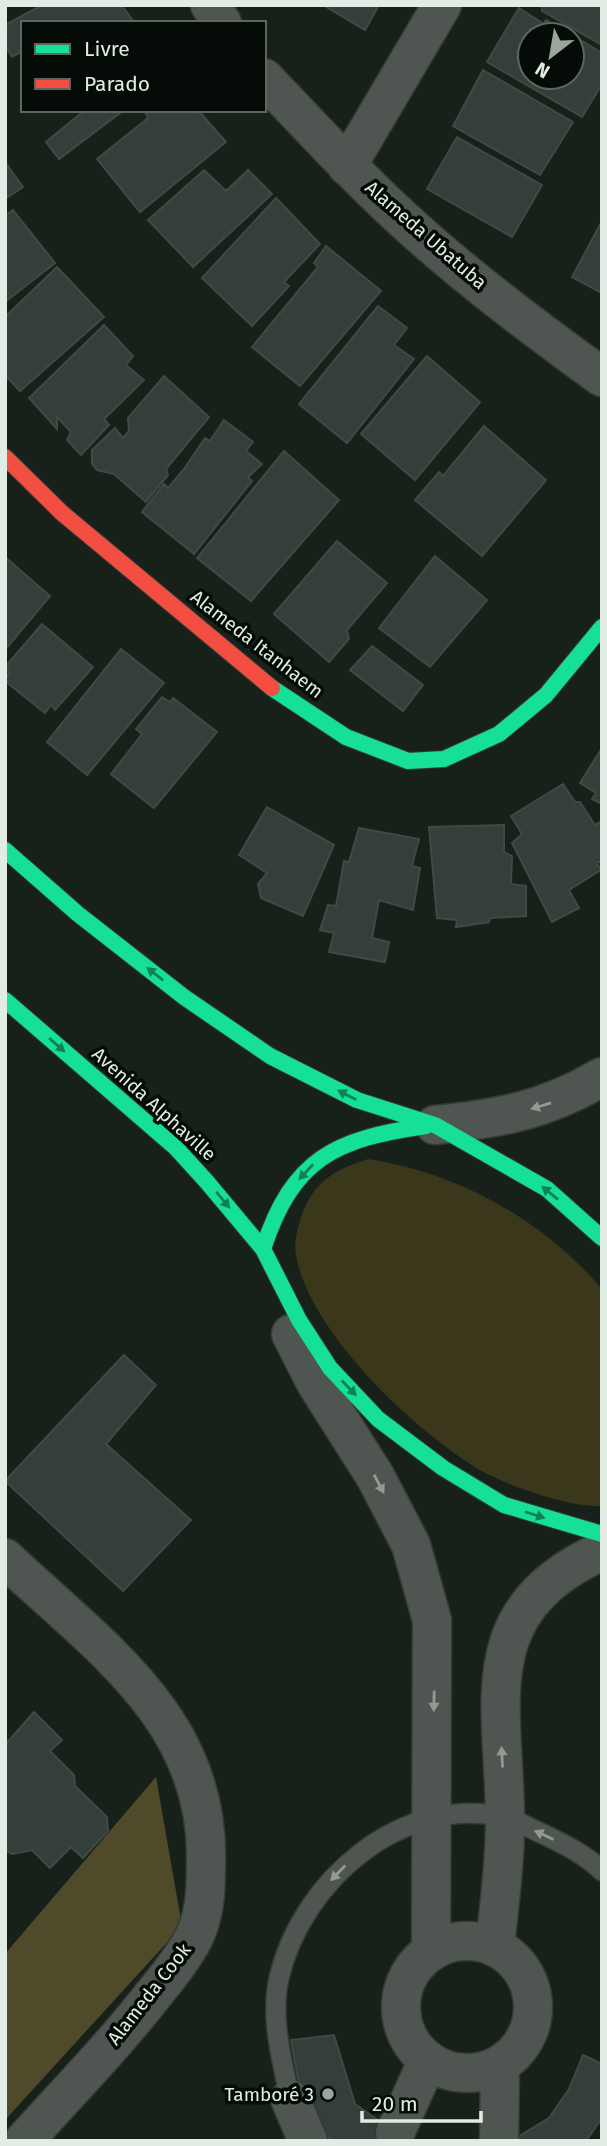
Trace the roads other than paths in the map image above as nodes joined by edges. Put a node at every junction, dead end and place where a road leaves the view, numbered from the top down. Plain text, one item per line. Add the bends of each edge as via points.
1 (209, 5) edge
2 (442, 5) edge
3 (221, 21) edge
4 (266, 80) edge
5 (347, 166) junction
6 (602, 377) edge
7 (5, 457) edge
8 (602, 627) edge
9 (5, 850) edge
10 (5, 1000) edge
11 (602, 1077) edge
12 (435, 1125) junction
13 (602, 1238) edge
14 (263, 1249) junction
15 (602, 1534) edge
16 (602, 1551) edge
17 (5, 1558) edge
18 (505, 1817) junction
19 (430, 1819) junction
20 (602, 1871) edge
21 (495, 1947) junction
22 (431, 1952) junction
23 (428, 2060) junction
24 (500, 2066) junction
25 (290, 2099) joint
26 (395, 2133) dead end
27 (24, 2141) edge
28 (308, 2141) edge
29 (499, 2141) edge

1 - 3 street
2 - 5 street
4 - 5 street, Alameda Ubatuba
5 - 6 street, Alameda Ubatuba via 417,232
7 - 8 main road, Alameda Itanhaem via 62,513 267,684 346,737 408,761 444,759 499,734 546,695
12 -> 9 main road via 357,1100 270,1056 184,997
10 -> 14 main road, Avenida Alphaville via 176,1148
11 -> 12 street via 566,1098 502,1118
13 -> 12 main road via 547,1189
12 -> 14 main road via 385,1131 324,1153 284,1199 270,1222
14 -> 15 main road, Avenida Alphaville via 330,1368 378,1419 443,1468 504,1505
14 -> 19 street via 278,1309 411,1545 432,1620
18 -> 16 street via 500,1701 503,1659 512,1627 534,1597 570,1565
17 - 27 street, Alameda Cook via 146,1691 192,1767 202,1802 206,1846 206,1895 196,1933 135,2019
18 - 19 lane via 467,1814
20 -> 18 lane via 550,1837
18 - 21 street
19 - 22 street
19 -> 25 lane via 384,1836 338,1871 301,1919 279,1978 275,2029
21 - 22 street via 474,1941 452,1943
21 - 24 street via 525,1975 533,1995 527,2036
22 - 23 street via 415,1966 401,2005 413,2045
23 - 24 street via 463,2074
23 - 26 street
24 - 29 street
25 - 28 street

